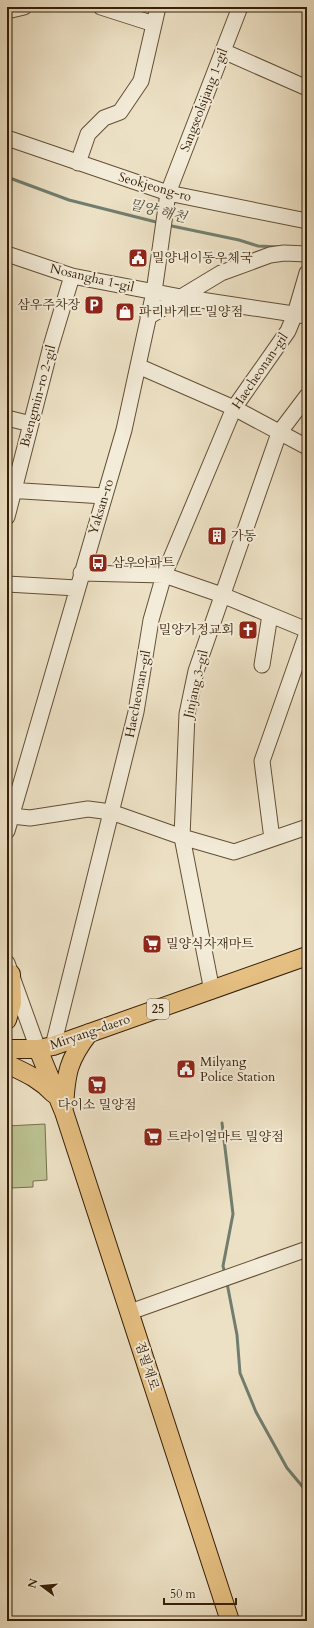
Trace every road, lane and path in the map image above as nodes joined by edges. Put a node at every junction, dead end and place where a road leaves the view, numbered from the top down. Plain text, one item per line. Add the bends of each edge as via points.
1 (24, 7) edge
2 (101, 7) edge
3 (158, 7) edge
4 (240, 7) edge
5 (7, 11) edge
6 (154, 24) junction
7 (223, 51) junction
8 (307, 88) edge
9 (7, 138) edge
10 (78, 163) junction
11 (168, 193) junction
12 (307, 221) edge
13 (7, 254) edge
14 (307, 254) edge
15 (307, 273) edge
16 (72, 276) junction
17 (154, 292) junction
18 (181, 297) junction
19 (301, 315) edge
20 (148, 317) junction
21 (138, 366) junction
22 (307, 396) edge
23 (234, 408) junction
24 (7, 418) edge
25 (31, 424) junction
26 (279, 433) junction
27 (307, 447) edge
28 (10, 490) edge
29 (104, 496) junction
30 (7, 517) edge
31 (82, 573) junction
32 (164, 575) junction
33 (7, 584) edge
34 (77, 588) junction
35 (222, 596) junction
36 (270, 615) junction
37 (307, 631) edge
38 (262, 665) dead end
39 (112, 812) junction
40 (9, 815) edge
41 (307, 827) edge
42 (7, 831) edge
43 (182, 837) junction
44 (272, 839) junction
45 (307, 956) edge
46 (9, 968) edge
47 (212, 990) junction
48 (7, 1020) edge
49 (89, 1033) junction
50 (46, 1047) junction
51 (7, 1049) edge
52 (7, 1064) edge
53 (62, 1105) junction
54 (307, 1249) edge
55 (130, 1312) junction
56 (230, 1621) edge

1 - 5 street
2 - 6 street
3 - 6 street
4 - 7 street, Sangseolsijang 1-gil
6 - 10 street via 141,81 120,112 104,118 88,134
7 - 8 street
7 - 11 street, Sangseolsijang 1-gil
9 - 10 street, Seokjeong-ro
10 - 11 street, Seokjeong-ro
11 - 12 street, Seokjeong-ro
11 - 17 street, Yaksan-ro
13 - 16 street, Nosangha 1-gil
14 - 18 street via 270,255 221,273
15 - 19 street, Haecheonan-gil
16 - 17 street, Nosangha 1-gil
16 - 25 street, Baengmin-ro 2-gil
17 - 18 street, Nosangha 1-gil
17 - 20 street, Yaksan-ro
18 - 19 street, Nosangha 1-gil
18 - 20 street
19 - 23 street, Haecheonan-gil
20 - 21 street, Yaksan-ro
21 - 23 street
21 - 29 street, Yaksan-ro via 124,430
22 - 26 street, Jinjang 3-gil
23 - 26 street
23 - 32 street, Haecheonan-gil
24 - 25 street
25 - 28 street, Baengmin-ro 2-gil
26 - 27 street
26 - 35 street, Jinjang 3-gil
28 - 29 street
28 - 30 street, Baengmin-ro 2-gil
29 - 31 street, Yaksan-ro
31 - 32 street
31 - 34 street, Yaksan-ro
32 - 35 street
32 - 39 street, Haecheonan-gil via 151,620 136,712
33 - 34 street
34 - 40 street, Yaksan-ro
35 - 36 street
35 - 43 street, Jinjang 3-gil via 196,671 187,714
36 - 37 street
36 - 38 street
37 - 44 street via 262,761
39 - 40 street via 88,809 30,818
39 - 43 street
39 - 50 street, Haecheonan-gil
40 - 42 street, Yaksan-ro
41 - 44 street
43 - 44 street via 234,852
43 - 47 street, Jinjang 3-gil
45 - 47 main road, Miryang-daero / 25
46 - 48 main road via 12,1003
46 - 50 street
47 - 49 main road, Miryang-daero / 25
49 - 50 main road, Miryang-daero / 25
49 - 53 main road, 점필재로 via 71,1061
50 - 51 main road, Miryang-daero / 25
50 - 53 main road, 점필재로
52 - 53 main road, 점필재로 via 44,1083
53 - 55 main road, 점필재로
54 - 55 street
55 - 56 main road, 점필재로

